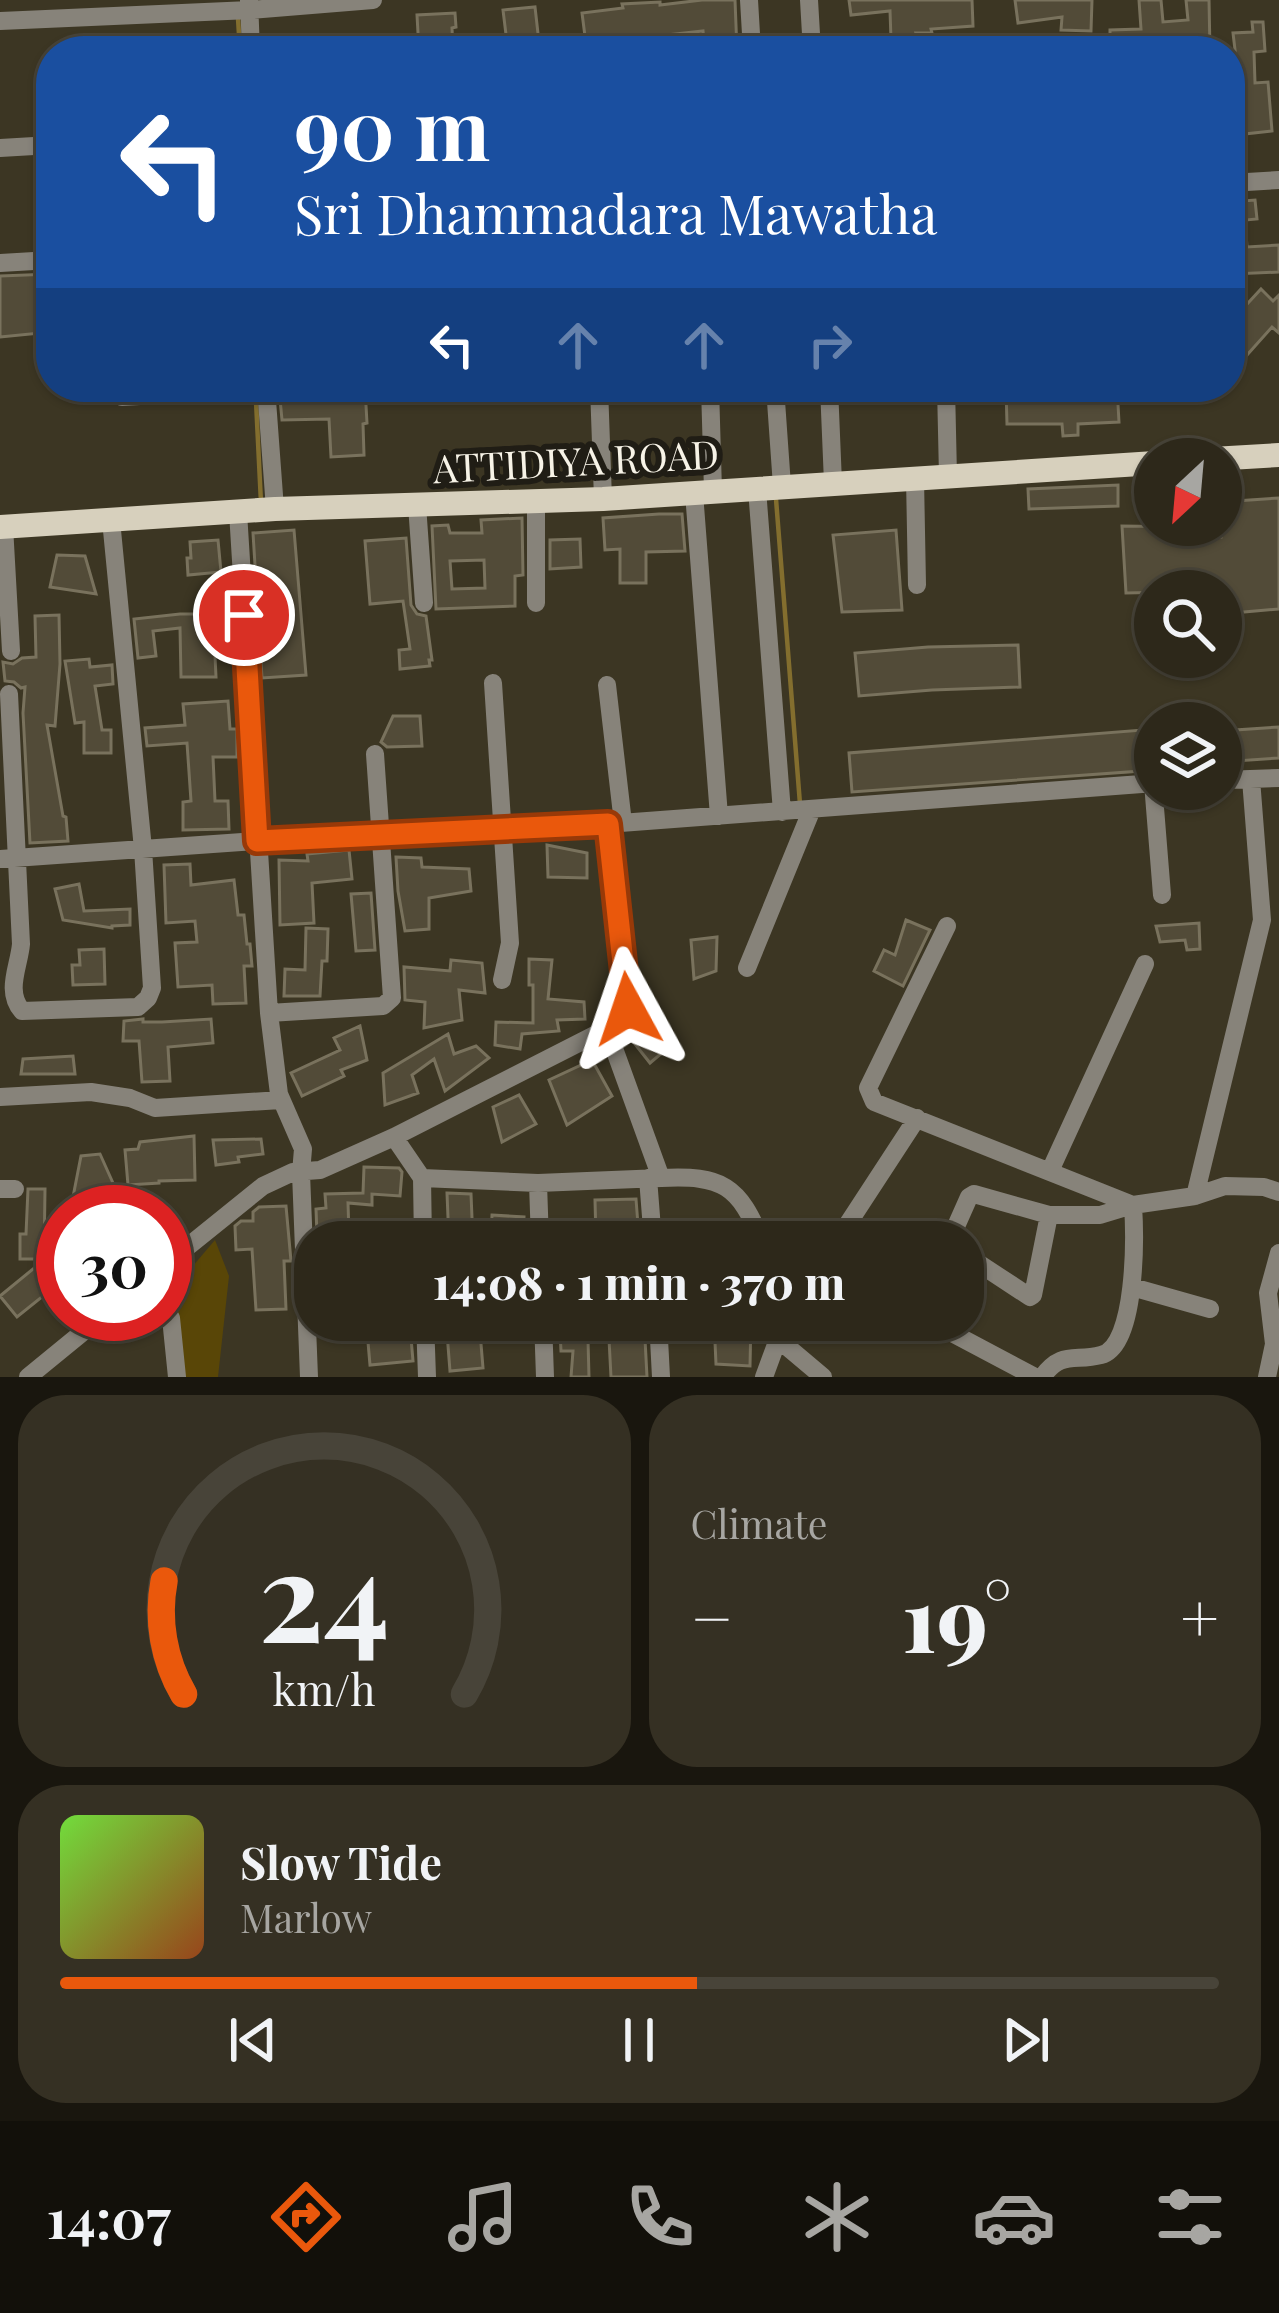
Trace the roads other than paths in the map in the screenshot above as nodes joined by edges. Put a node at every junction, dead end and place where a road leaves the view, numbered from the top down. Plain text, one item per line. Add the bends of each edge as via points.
1 (373, 0) edge
2 (748, 0) edge
3 (808, 0) edge
4 (249, 5) edge
5 (0, 21) edge
6 (250, 36) edge
7 (751, 36) edge
8 (811, 36) edge
9 (36, 146) edge
10 (0, 148) edge
11 (1279, 180) edge
12 (1245, 182) edge
13 (36, 261) edge
14 (0, 263) edge
15 (265, 402) edge
16 (600, 402) edge
17 (709, 402) edge
18 (774, 402) edge
19 (830, 402) edge
20 (946, 402) edge
21 (1279, 454) edge
22 (1242, 457) edge
23 (1134, 464) edge
24 (948, 476) junction
25 (915, 478) junction
26 (833, 483) junction
27 (770, 487) junction
28 (703, 492) junction
29 (603, 499) junction
30 (536, 500) junction
31 (417, 506) junction
32 (259, 511) junction
33 (112, 520) junction
34 (2, 526) edge
35 (917, 585) dead end
36 (424, 603) dead end
37 (536, 603) dead end
38 (11, 651) dead end
39 (493, 683) dead end
40 (607, 685) dead end
41 (9, 694) dead end
42 (375, 754) dead end
43 (1251, 778) junction
44 (1279, 778) edge
45 (1242, 779) edge
46 (1134, 785) edge
47 (812, 809) junction
48 (1156, 810) edge
49 (782, 812) junction
50 (719, 816) junction
51 (615, 823) junction
52 (504, 830) junction
53 (380, 836) junction
54 (257, 841) junction
55 (143, 848) junction
56 (9, 859) edge
57 (1162, 895) dead end
58 (947, 926) dead end
59 (1145, 964) dead end
60 (747, 968) dead end
61 (502, 980) dead end
62 (269, 1013) junction
63 (607, 1029) junction
64 (0, 1097) edge
65 (281, 1100) junction
66 (917, 1118) junction
67 (394, 1137) junction
68 (1050, 1171) junction
69 (301, 1173) junction
70 (422, 1178) junction
71 (655, 1178) junction
72 (538, 1183) junction
73 (1279, 1192) edge
74 (1195, 1196) junction
75 (1133, 1205) junction
76 (1049, 1215) junction
77 (423, 1221) edge
78 (539, 1221) edge
79 (653, 1221) edge
80 (753, 1221) edge
81 (850, 1221) edge
82 (958, 1221) edge
83 (192, 1243) edge
84 (1279, 1253) edge
85 (984, 1267) edge
86 (1132, 1287) junction
87 (1210, 1309) dead end
88 (73, 1341) edge
89 (174, 1341) edge
90 (426, 1341) edge
91 (543, 1341) edge
92 (659, 1341) edge
93 (774, 1341) edge
94 (790, 1341) edge
95 (968, 1341) edge
96 (33, 1375) edge
97 (177, 1377) edge
98 (309, 1377) edge
99 (427, 1377) edge
100 (544, 1377) edge
101 (661, 1377) edge
102 (764, 1377) edge
103 (824, 1377) edge
104 (1039, 1377) edge
105 (1267, 1377) edge

1 - 4 street
2 - 7 street
3 - 8 street
4 - 5 street
4 - 6 street
9 - 10 street
11 - 12 street
13 - 14 street
15 - 32 street
16 - 29 street
17 - 28 street
18 - 27 street
19 - 26 street
20 - 24 street
21 - 22 main road
23 - 24 main road, ATTIDIYA ROAD
24 - 25 main road, ATTIDIYA ROAD
25 - 26 main road, ATTIDIYA ROAD
25 - 35 street
26 - 27 main road, ATTIDIYA ROAD
27 - 28 main road, ATTIDIYA ROAD
27 - 49 street
28 - 29 main road, ATTIDIYA ROAD
28 - 50 street
29 - 30 main road, ATTIDIYA ROAD
30 - 31 main road, ATTIDIYA ROAD
30 - 37 street
31 - 32 main road, ATTIDIYA ROAD
31 - 36 street
32 - 33 main road, ATTIDIYA ROAD
32 - 54 street
33 - 34 main road, ATTIDIYA ROAD
33 - 55 street
34 - 38 street
39 - 52 street
40 - 51 street
41 - 56 street
42 - 53 street
43 - 44 street
43 - 45 street
43 - 74 street via 1262,920
46 - 47 street
47 - 49 street
47 - 60 street
48 - 57 street
49 - 50 street
50 - 51 street
51 - 52 street
51 - 63 street via 629,1001 622,1021
52 - 53 street
52 - 61 street via 510,943
53 - 54 street
53 - 62 street via 389,1002
54 - 55 street
54 - 62 street
55 - 56 street
55 - 56 street via 152,988 138,1007 19,1008 14,975 21,944
58 - 66 street via 868,1088 874,1102
59 - 68 street
62 - 65 street
63 - 67 street
63 - 71 street
64 - 65 street via 91,1092 155,1108
65 - 69 street via 301,1140
66 - 68 street
66 - 81 street
67 - 69 street
67 - 70 street
68 - 75 street
69 - 83 street via 263,1186
69 - 98 street
70 - 72 street
70 - 77 street
71 - 72 street
71 - 79 street
71 - 80 street via 700,1176 731,1190
72 - 78 street
73 - 74 street via 1225,1186
74 - 75 street
75 - 76 street
75 - 86 street
76 - 82 street via 974,1194
76 - 85 street via 1033,1295
84 - 105 street via 1268,1293 1274,1344
86 - 87 street
86 - 104 street via 1110,1352 1070,1356
88 - 96 street
89 - 97 street
90 - 99 street
91 - 100 street
92 - 101 street
93 - 102 street
94 - 103 street
95 - 104 street

